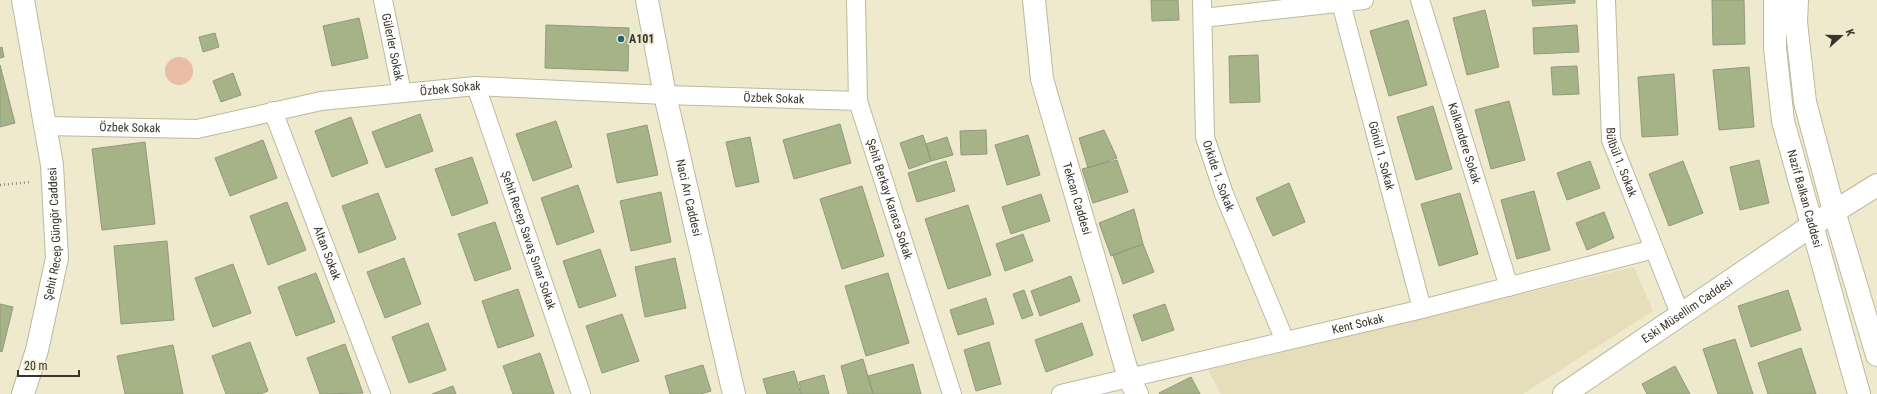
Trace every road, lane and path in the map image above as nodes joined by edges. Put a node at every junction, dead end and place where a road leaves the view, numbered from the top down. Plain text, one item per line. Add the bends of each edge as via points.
1 (23, 0) edge
2 (383, 0) edge
3 (647, 0) edge
4 (856, 0) edge
5 (1034, 0) edge
6 (1202, 0) edge
7 (1364, 0) edge
8 (1420, 0) edge
9 (1606, 0) edge
10 (1775, 0) edge
11 (1796, 0) edge
12 (1341, 3) junction
13 (1202, 18) junction
14 (476, 86) junction
15 (402, 93) junction
16 (665, 95) junction
17 (858, 101) junction
18 (273, 111) junction
19 (46, 126) junction
20 (53, 180) junction
21 (0, 186) edge
22 (1877, 186) edge
23 (1834, 211) junction
24 (1811, 226) junction
25 (1654, 249) junction
26 (1509, 287) junction
27 (1422, 309) junction
28 (1680, 314) junction
29 (1285, 341) junction
30 (1877, 354) edge
31 (1133, 386) edge
32 (23, 394) edge
33 (381, 394) edge
34 (581, 394) edge
35 (734, 394) edge
36 (952, 394) edge
37 (1061, 394) edge
38 (1564, 394) edge
39 (1859, 394) edge

1 - 19 street, Şehit Recep Güngör Caddesi
2 - 15 street, Gülerler Sokak
3 - 16 street, Naci Arı Caddesi
4 - 17 street, Şehit Berkay Karaca Sokak
5 - 31 street, Tekcan Caddesi via 1042,79
6 - 13 street, Orkide 1. Sokak
7 - 12 street
8 - 26 street, Kalkandere Sokak
9 - 25 street, Bülbül 1. Sokak via 1611,140
10 - 24 street, Nazif Balkan Caddesi via 1775,48 1783,121
11 - 23 street via 1805,102
12 - 13 street
12 - 27 street, Gönül 1. Sokak
13 - 29 street, Orkide 1. Sokak via 1205,137 1224,194
14 - 15 street, Özbek Sokak
14 - 16 street, Özbek Sokak
14 - 34 street, Şehit Recep Savaş Sınar Sokak
15 - 18 street, Özbek Sokak via 321,102
16 - 17 street, Özbek Sokak
16 - 35 street, Naci Arı Caddesi
17 - 36 street, Şehit Berkay Karaca Sokak
18 - 19 street, Özbek Sokak via 197,128
18 - 33 street, Altan Sokak
19 - 20 street, Şehit Recep Güngör Caddesi
20 - 21 path
20 - 32 street, Şehit Recep Güngör Caddesi via 58,258 37,350
22 - 23 street
23 - 24 street, Eski Müsellim Caddesi
23 - 30 street
24 - 28 street, Eski Müsellim Caddesi
24 - 39 street, Nazif Balkan Caddesi
25 - 26 street, Kent Sokak
25 - 28 street, Bülbül 1. Sokak
26 - 27 street, Kent Sokak
27 - 29 street, Kent Sokak
28 - 38 street, Eski Müsellim Caddesi
29 - 31 street, Kent Sokak
31 - 37 street, Kent Sokak

